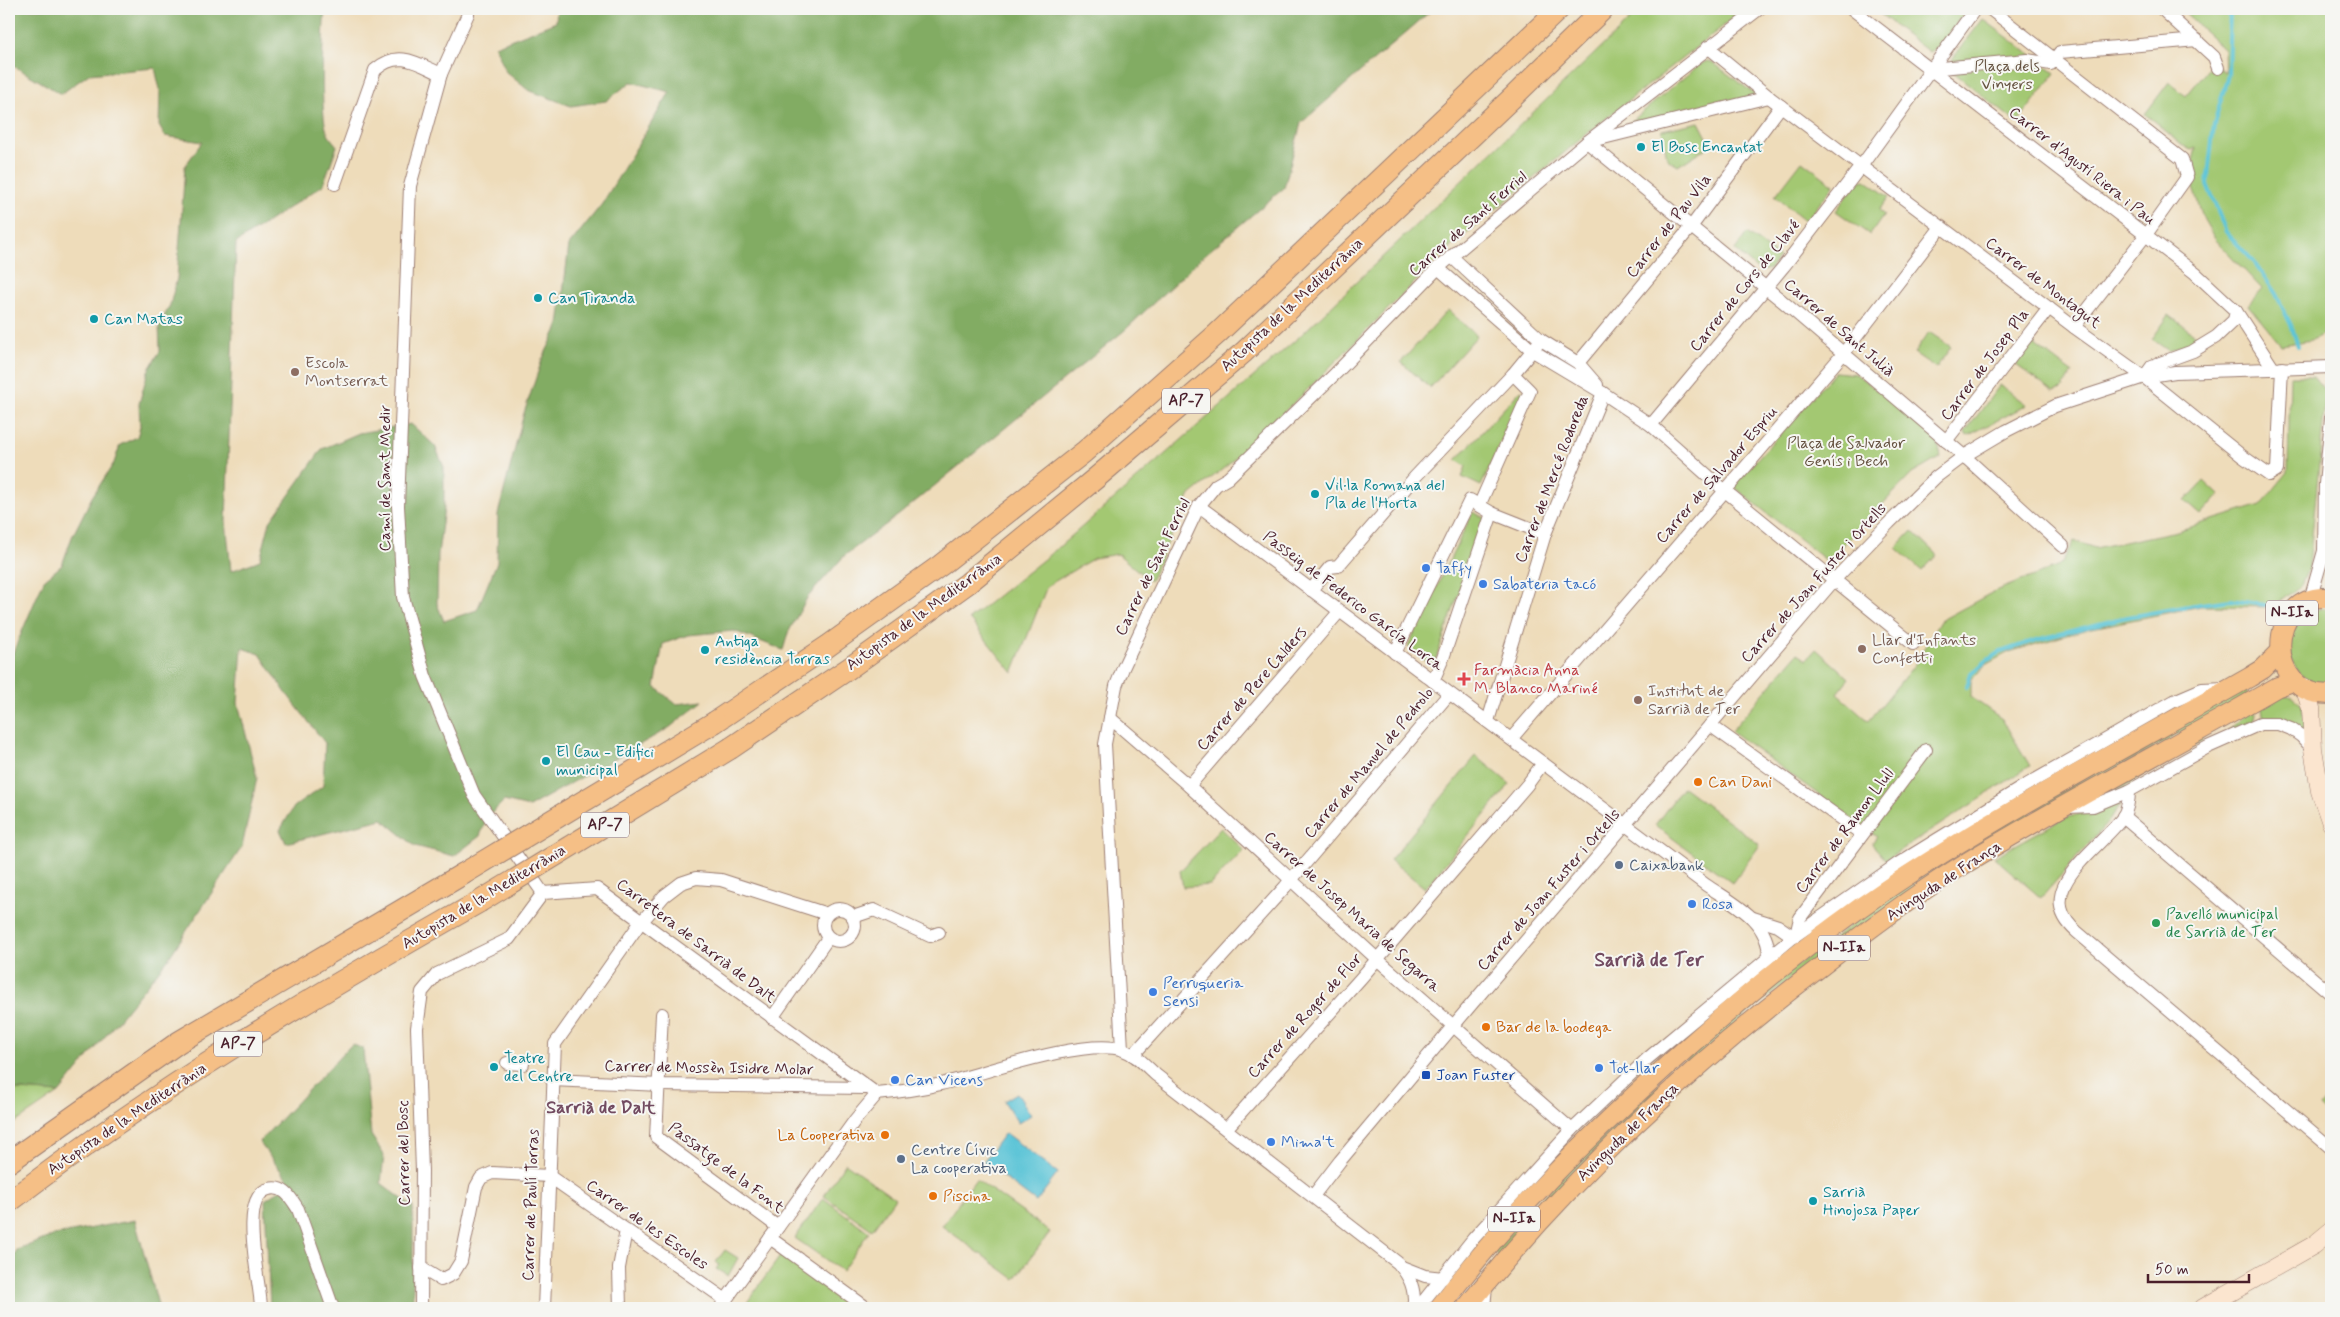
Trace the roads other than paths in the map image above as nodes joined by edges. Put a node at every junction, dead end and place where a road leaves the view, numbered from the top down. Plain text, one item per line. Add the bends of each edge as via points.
1 (468, 9) edge
2 (1559, 9) edge
3 (1603, 9) edge
4 (1758, 9) edge
5 (1852, 9) edge
6 (1975, 9) edge
7 (1990, 9) edge
8 (2162, 9) edge
9 (2197, 40) junction
10 (1708, 48) junction
11 (2054, 60) junction
12 (2218, 68) dead end
13 (1930, 69) junction
14 (441, 74) junction
15 (1769, 97) junction
16 (1781, 106) junction
17 (1587, 142) junction
18 (1862, 165) junction
19 (335, 184) dead end
20 (1691, 227) junction
21 (1941, 227) junction
22 (2145, 236) junction
23 (1451, 256) junction
24 (1438, 268) junction
25 (1766, 287) junction
26 (2049, 308) junction
27 (2236, 311) junction
28 (2074, 327) junction
29 (1541, 340) junction
30 (1533, 351) junction
31 (1843, 354) junction
32 (1578, 363) junction
33 (2331, 367) edge
34 (2278, 368) junction
35 (1513, 374) junction
36 (2144, 377) junction
37 (1604, 393) junction
38 (2331, 418) edge
39 (1651, 425) junction
40 (1946, 442) junction
41 (1964, 456) junction
42 (1724, 490) junction
43 (1199, 506) junction
44 (1479, 506) junction
45 (1492, 513) junction
46 (1545, 534) junction
47 (2063, 546) dead end
48 (1835, 579) junction
49 (1312, 590) junction
50 (2331, 598) edge
51 (2310, 600) junction
52 (1339, 612) junction
53 (1913, 644) dead end
54 (1395, 653) junction
55 (2280, 653) junction
56 (1433, 681) junction
57 (2299, 684) junction
58 (2230, 688) junction
59 (1449, 694) junction
60 (2331, 694) edge
61 (2237, 710) junction
62 (1110, 718) junction
63 (1488, 721) junction
64 (1710, 725) junction
65 (1511, 739) junction
66 (2208, 747) junction
67 (2313, 749) junction
68 (1926, 750) dead end
69 (1543, 763) junction
70 (1189, 786) junction
71 (2130, 791) junction
72 (2064, 807) junction
73 (2123, 816) junction
74 (2331, 823) edge
75 (1627, 825) junction
76 (1862, 834) junction
77 (1290, 879) junction
78 (543, 893) junction
79 (826, 914) junction
80 (853, 917) junction
81 (1753, 918) junction
82 (644, 922) junction
83 (939, 933) dead end
84 (1795, 936) junction
85 (828, 938) junction
86 (1769, 957) junction
87 (1376, 959) junction
88 (2331, 994) edge
89 (662, 1014) dead end
90 (772, 1018) junction
91 (1453, 1026) junction
92 (1128, 1052) junction
93 (507, 1063) dead end
94 (523, 1064) dead end
95 (552, 1080) junction
96 (660, 1084) junction
97 (872, 1091) junction
98 (1226, 1130) junction
99 (1572, 1130) junction
100 (2331, 1148) edge
101 (9, 1162) edge
102 (549, 1176) junction
103 (1313, 1196) junction
104 (9, 1202) edge
105 (778, 1227) junction
106 (626, 1230) junction
107 (2331, 1231) edge
108 (770, 1238) junction
109 (1399, 1264) junction
110 (421, 1268) junction
111 (1443, 1278) junction
112 (1487, 1282) junction
113 (723, 1304) edge
114 (851, 1304) edge
115 (261, 1308) edge
116 (333, 1308) edge
117 (421, 1308) edge
118 (544, 1308) edge
119 (620, 1308) edge
120 (867, 1308) edge
121 (1414, 1308) edge
122 (1418, 1308) edge
123 (1439, 1308) edge
124 (1466, 1308) edge
125 (1484, 1308) edge
126 (2203, 1308) edge

1 - 14 street, Camí de Sant Medir
2 - 101 highway, Autopista de la Mediterrània / AP-7, bridge via 1217,334 1084,452 941,565 715,722 179,1042
3 - 104 highway, Autopista de la Mediterrània / AP-7, bridge via 1244,352 968,583 731,748 479,902 267,1025 141,1106
4 - 10 street, Carrer de Sant Ferriol
5 - 13 street, Carrer d'Agustí Riera i Pau
6 - 13 street, Carrer de Cors de Clavé
7 - 11 street
8 - 9 street
9 - 11 street via 2060,52
9 - 12 street via 2214,57
10 - 15 street, Carrer de Montagut
10 - 17 street, Carrer de Sant Ferriol
11 - 13 street via 2051,64 2027,60
11 - 22 street via 2182,159 2187,178
13 - 18 street, Carrer de Cors de Clavé
13 - 22 street, Carrer d'Agustí Riera i Pau
14 - 19 street via 410,60 396,58 375,70
14 - 78 street, Camí de Sant Medir via 410,186 398,506 403,597 425,676 474,795
15 - 16 street, Carrer de Montagut
15 - 17 street, Carrer de Sant Ferriol
16 - 18 street, Carrer de Montagut
16 - 20 street, Carrer de Pau Vila
17 - 20 street, Carrer de Sant Julià
17 - 23 street, Carrer de Sant Ferriol
18 - 21 street, Carrer de Montagut
18 - 25 street, Carrer de Cors de Clavé
20 - 25 street, Carrer de Sant Julià
20 - 32 street, Carrer de Pau Vila
21 - 26 street, Carrer de Montagut
21 - 31 street, Carrer de Salvador Espriu
22 - 27 street, Carrer d'Agustí Riera i Pau via 2195,273
22 - 28 street
23 - 24 street, Carrer de Sant Ferriol
23 - 29 street
24 - 30 street
24 - 43 street, Carrer de Sant Ferriol via 1336,373 1228,478 1216,485
25 - 31 street, Carrer de Sant Julià
25 - 39 street, Carrer de Cors de Clavé
26 - 28 street, Carrer de Montagut
26 - 40 street, Carrer de Josep Pla
27 - 34 street, Carrer d'Agustí Riera i Pau
27 - 36 street via 2234,320 2216,337 2192,351 2152,366
28 - 36 street, Carrer de Montagut
29 - 30 street
29 - 32 street
30 - 35 street
30 - 37 street
31 - 40 street, Carrer de Sant Julià
31 - 42 street, Carrer de Salvador Espriu
32 - 37 street
33 - 34 street, Carrer de Joan Fuster i Ortells
34 - 36 street, Carrer de Joan Fuster i Ortells via 2175,372
34 - 36 street, Carrer de Montagut via 2277,470 2270,475
35 - 44 street via 1530,391
35 - 49 street via 1415,476 1338,566 1330,567
36 - 41 street, Carrer de Joan Fuster i Ortells via 2055,406
37 - 39 street
37 - 46 street, Carrer de Mercé Rodoreda
38 - 51 street via 2325,484 2324,551
39 - 42 street
40 - 41 street, Carrer de Sant Julià
41 - 47 street, Carrer de Sant Julià
41 - 48 street, Carrer de Joan Fuster i Ortells via 1936,477
42 - 48 street
42 - 65 street, Carrer de Salvador Espriu
43 - 49 street, Passeig de Federico García Lorca
43 - 62 street, Carrer de Sant Ferriol via 1123,668
44 - 45 street
44 - 54 street via 1470,500
45 - 46 street
45 - 56 street
46 - 63 street, Carrer de Mercé Rodoreda
48 - 53 street
48 - 64 street, Carrer de Joan Fuster i Ortells
49 - 52 street, Passeig de Federico García Lorca
50 - 51 main road, N-IIa
51 - 55 main road, N-IIa via 2286,621 2280,637
52 - 54 street, Passeig de Federico García Lorca
52 - 70 street, Carrer de Pere Calders
54 - 56 street, Passeig de Federico García Lorca
55 - 57 main road via 2285,668
55 - 58 main road, Avinguda de França / N-IIa via 2263,669
56 - 59 street, Passeig de Federico García Lorca
57 - 60 main road
57 - 61 main road, Avinguda de França / N-IIa via 2277,687
57 - 67 street via 2311,708
58 - 84 street, Avinguda de França via 2202,689 2174,701 1959,825 1846,898
58 - 123 main road, Avinguda de França / N-IIa via 1981,829 1888,889 1799,954 1729,1009 1593,1134 1506,1228
59 - 63 street, Passeig de Federico García Lorca
59 - 77 street, Carrer de Manuel de Pedrolo
61 - 66 street
61 - 72 main road, Avinguda de França / N-IIa
62 - 70 street, Carrer de Josep Maria de Segarra
62 - 92 street, Carrer de Sant Ferriol via 1105,744
63 - 65 street, Passeig de Federico García Lorca
64 - 75 street, Carrer de Joan Fuster i Ortells
64 - 76 street
65 - 69 street, Passeig de Federico García Lorca
66 - 67 street via 2260,724 2278,724 2301,736
66 - 71 street
67 - 74 street via 2320,791
68 - 76 street, Carrer de Ramon Llull
69 - 75 street, Passeig de Federico García Lorca
69 - 87 street, Carrer de Roger de Flor
70 - 77 street, Carrer de Josep Maria de Segarra
71 - 72 street via 2093,806
71 - 73 street
72 - 112 main road, Avinguda de França / N-IIa via 1953,872 1868,930 1724,1042 1656,1103 1578,1181
73 - 88 street
73 - 100 street via 2064,885 2060,895 2061,915
75 - 81 street, Passeig de Federico García Lorca
75 - 91 street, Carrer de Joan Fuster i Ortells
76 - 84 street, Carrer de Ramon Llull via 1800,918
77 - 87 street, Carrer de Josep Maria de Segarra
77 - 92 street, Carrer de Manuel de Pedrolo
78 - 82 street, Carretera de Sarrià de Dalt via 597,888
78 - 110 street, Carrer del Bosc via 509,939 437,974 422,992 417,1028 422,1170
79 - 80 street via 836,909 846,910
79 - 82 street, Carrer de Paulí Torras via 722,880 696,878 681,883 664,896
79 - 85 street via 822,922
80 - 83 street via 874,910 930,936
80 - 85 street via 855,928 849,938 839,942
81 - 84 street, Passeig de Federico García Lorca
81 - 86 street, Passeig de Federico García Lorca via 1769,942
82 - 90 street, Carretera de Sarrià de Dalt
82 - 95 street, Carrer de Paulí Torras via 555,1044
84 - 86 street, Avinguda de França
85 - 90 street
86 - 99 street, Avinguda de França via 1647,1059
87 - 91 street, Carrer de Josep Maria de Segarra
87 - 98 street, Carrer de Roger de Flor
89 - 96 street, Passatge de la Font
90 - 97 street, Carretera de Sarrià de Dalt
91 - 99 street, Carrer de Josep Maria de Segarra
91 - 103 street, Carrer de Joan Fuster i Ortells
92 - 97 street via 1087,1048 923,1088
92 - 98 street
93 - 94 street
95 - 96 street, Carrer de Mossèn Isidre Molar
95 - 102 street, Carrer de Paulí Torras
96 - 97 street, Carrer de Mossèn Isidre Molar
96 - 105 street, Passatge de la Font via 656,1137
97 - 105 street via 855,1120
98 - 103 street
99 - 111 street, Avinguda de França via 1489,1221
102 - 106 street, Carrer de les Escoles
102 - 110 street via 492,1173 482,1178 476,1187 461,1261 452,1274 441,1280
102 - 118 street, Carrer de Paulí Torras
103 - 109 street
105 - 108 street
106 - 113 street, Carrer de les Escoles
106 - 119 street via 619,1268
107 - 126 street
108 - 113 street
108 - 114 street
109 - 111 street via 1425,1276
109 - 121 street via 1409,1276
110 - 117 street, Carrer del Bosc
111 - 122 street, Avinguda de França
112 - 124 main road, Avinguda de França / N-IIa
112 - 125 street
114 - 120 street
115 - 116 street via 251,1214 258,1195 272,1188 281,1189 298,1208

